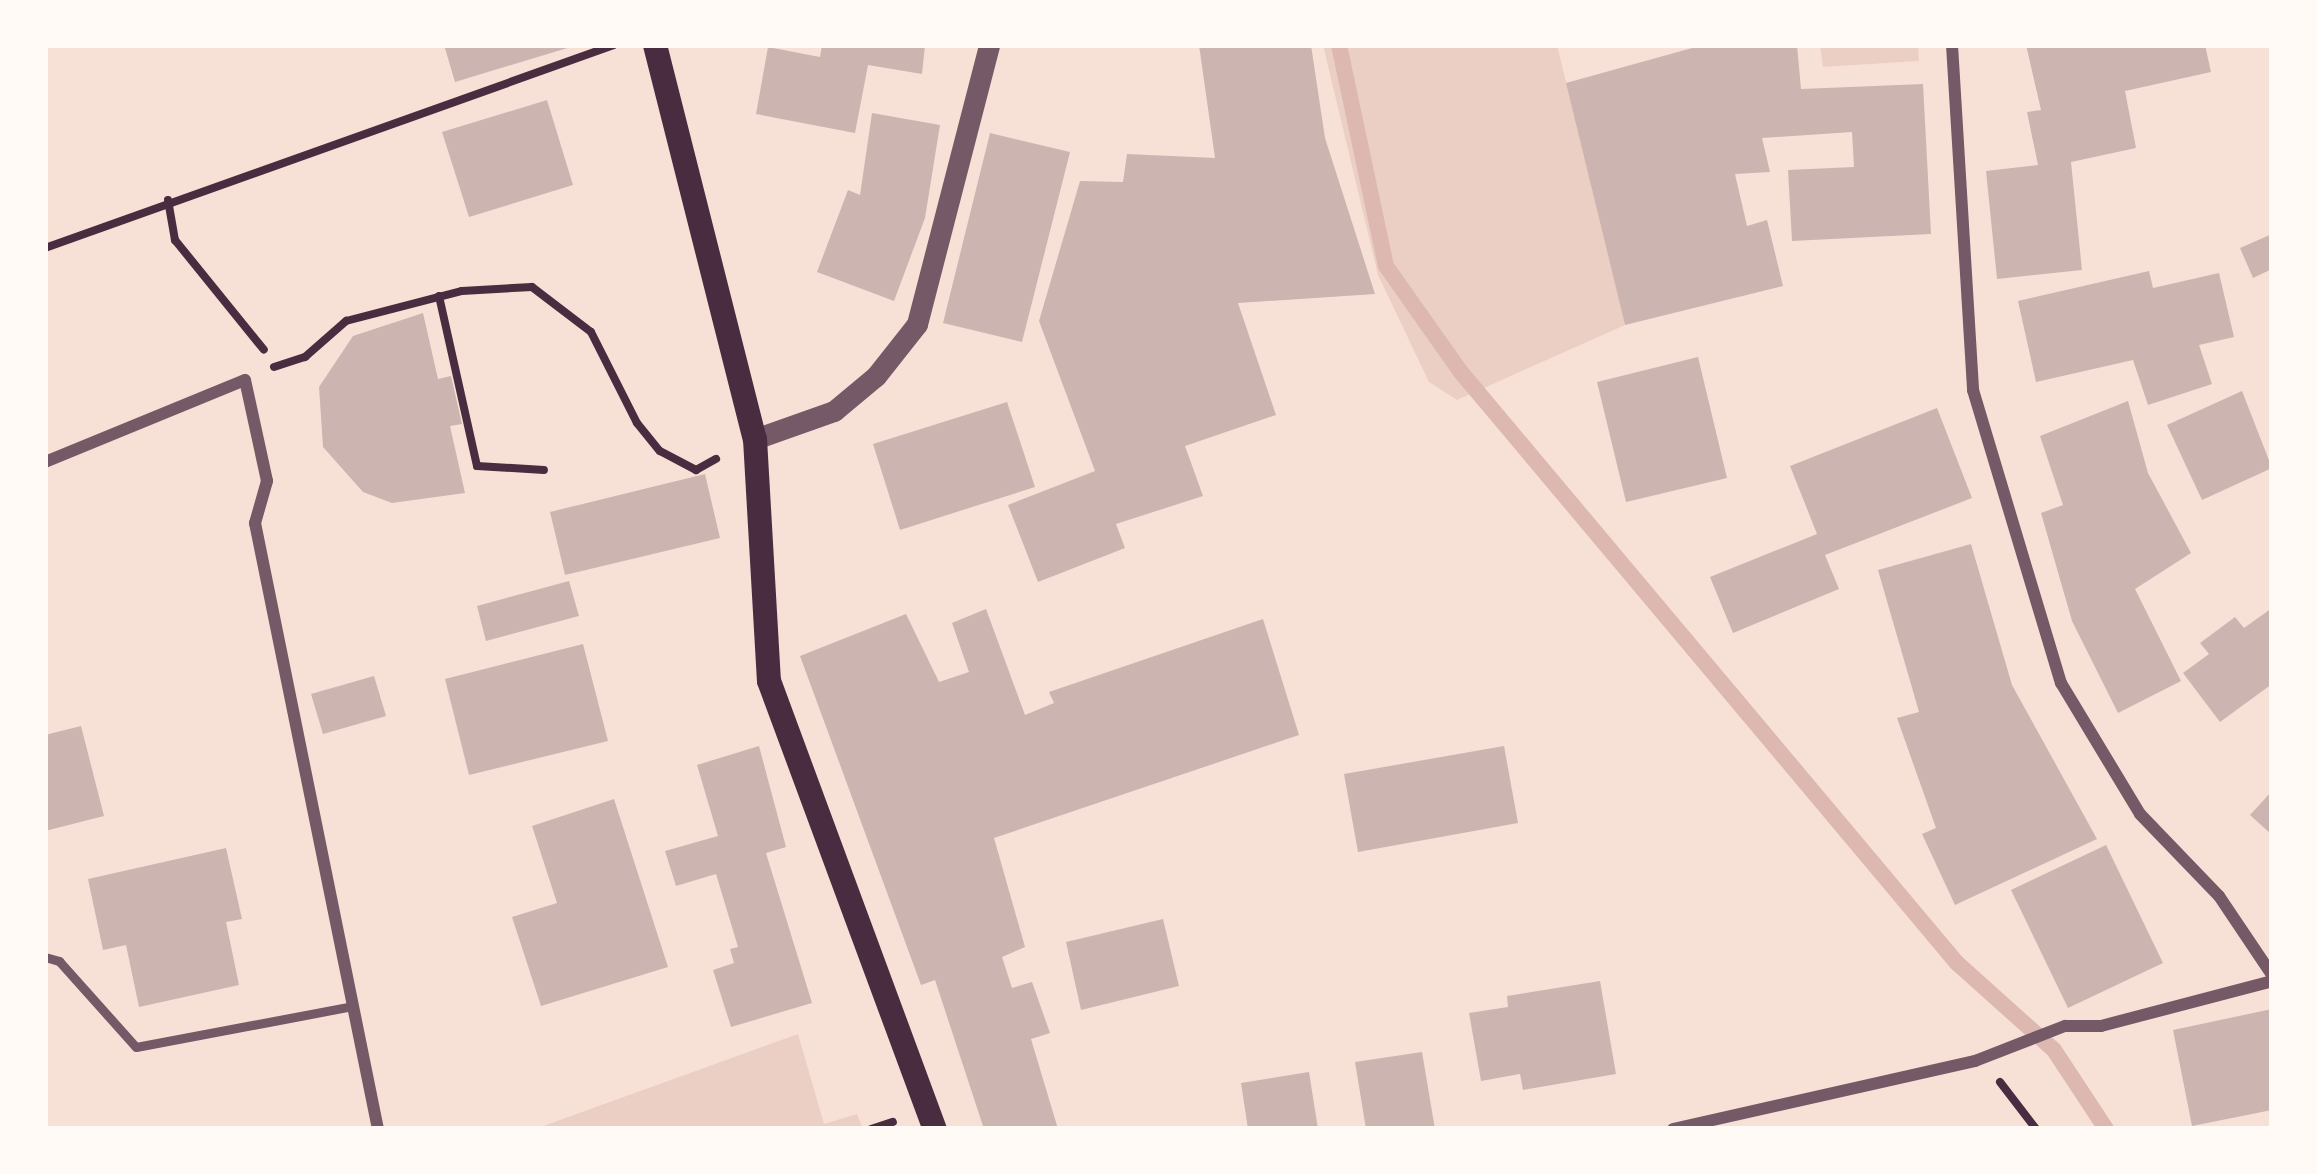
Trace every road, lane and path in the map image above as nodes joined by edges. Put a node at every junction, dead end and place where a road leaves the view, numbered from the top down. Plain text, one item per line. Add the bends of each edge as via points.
1 (614, 45) edge
2 (655, 45) edge
3 (988, 45) edge
4 (1952, 45) edge
5 (168, 199) junction
6 (45, 248) edge
7 (439, 296) junction
8 (276, 365) junction
9 (245, 380) junction
10 (755, 439) junction
11 (45, 462) edge
12 (544, 470) dead end
13 (45, 957) edge
14 (2272, 978) edge
15 (352, 1006) junction
16 (379, 1129) edge
17 (935, 1129) edge
18 (1672, 1129) edge

1 - 5 path
2 - 10 main road
3 - 10 street via 916,324 876,376 834,411
4 - 14 street via 1973,390 2061,683 2140,814 2219,896
5 - 6 path
5 - 8 path via 175,240
7 - 8 path via 346,320 305,357
7 - 10 path via 513,286 547,291 591,332 648,437 696,470
7 - 12 path via 477,466
8 - 9 path
9 - 11 street
9 - 15 street via 267,481 255,523
10 - 17 main road via 769,680
13 - 15 lane via 59,961 136,1046
14 - 18 street via 2101,1026 2065,1026 1975,1061
15 - 16 street

